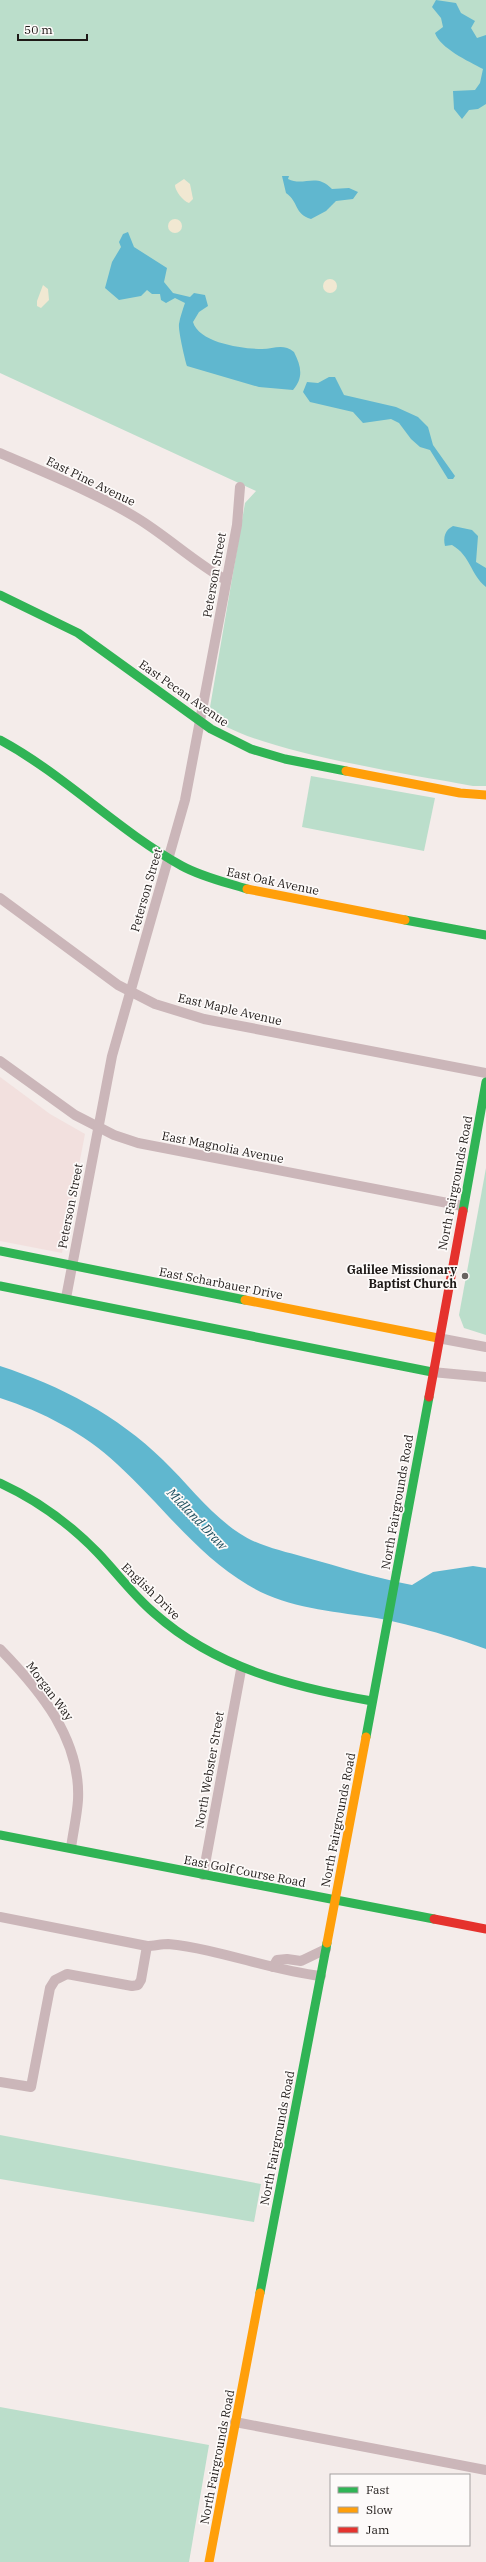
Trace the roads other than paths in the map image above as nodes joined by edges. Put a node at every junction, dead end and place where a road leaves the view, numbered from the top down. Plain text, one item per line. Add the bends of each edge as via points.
1 (0, 452) edge
2 (240, 487) dead end
3 (226, 580) junction
4 (0, 595) edge
5 (201, 721) junction
6 (0, 740) edge
7 (486, 795) edge
8 (169, 858) junction
9 (0, 898) edge
10 (486, 935) edge
11 (129, 991) junction
12 (0, 1061) edge
13 (486, 1073) edge
14 (486, 1082) edge
15 (98, 1127) junction
16 (463, 1206) junction
17 (0, 1251) edge
18 (72, 1265) junction
19 (0, 1286) edge
20 (66, 1298) junction
21 (438, 1338) junction
22 (486, 1347) edge
23 (432, 1372) junction
24 (486, 1377) edge
25 (0, 1483) edge
26 (0, 1649) edge
27 (241, 1670) junction
28 (372, 1700) junction
29 (0, 1835) edge
30 (71, 1848) junction
31 (203, 1875) junction
32 (335, 1900) junction
33 (0, 1917) edge
34 (486, 1929) edge
35 (147, 1946) junction
36 (326, 1949) junction
37 (273, 1967) junction
38 (320, 1976) junction
39 (0, 2082) edge
40 (235, 2422) junction
41 (486, 2470) edge
42 (209, 2562) edge

1 - 3 street, East Pine Avenue via 122,510 206,569
2 - 3 street, Peterson Street via 237,525
3 - 5 street, Peterson Street
4 - 5 main road, East Pecan Avenue via 78,633
5 - 7 main road, East Pecan Avenue via 211,729 251,749 284,759 460,793
5 - 8 street, Peterson Street via 185,800
6 - 8 main road, East Oak Avenue via 28,755
8 - 10 main road, East Oak Avenue via 202,875 244,889
8 - 11 street, Peterson Street
9 - 11 street, East Maple Avenue
11 - 13 street, East Maple Avenue via 155,1004 204,1020
11 - 15 street, Peterson Street via 112,1056
12 - 15 street, East Magnolia Avenue via 69,1111
14 - 16 main road, North Fairgrounds Road
15 - 16 street, East Magnolia Avenue via 147,1145
15 - 18 street, Peterson Street
16 - 21 main road, North Fairgrounds Road
17 - 18 main road, East Scharbauer Drive
18 - 20 street, Peterson Street
18 - 21 main road, East Scharbauer Drive
19 - 20 main road
20 - 23 main road
21 - 22 street
21 - 23 main road, North Fairgrounds Road
23 - 24 street
23 - 28 main road, North Fairgrounds Road via 396,1581
25 - 27 main road, English Drive via 46,1508 71,1527 141,1602 169,1626 197,1646
26 - 30 street, Morgan Way via 52,1711 70,1744 76,1767 78,1799
27 - 28 main road, English Drive via 283,1684
27 - 31 street, North Webster Street
28 - 32 main road, North Fairgrounds Road
29 - 30 main road, East Golf Course Road
30 - 31 main road, East Golf Course Road
31 - 32 main road, East Golf Course Road
32 - 34 main road, East Golf Course Road
32 - 36 main road, North Fairgrounds Road
33 - 35 street
35 - 37 street via 169,1944
35 - 39 street via 138,1985 67,1974 55,1980 50,1988 31,2087
36 - 37 street via 301,1962 277,1960
36 - 38 main road, North Fairgrounds Road
37 - 38 street
38 - 40 main road, North Fairgrounds Road
40 - 41 street
40 - 42 main road, North Fairgrounds Road

